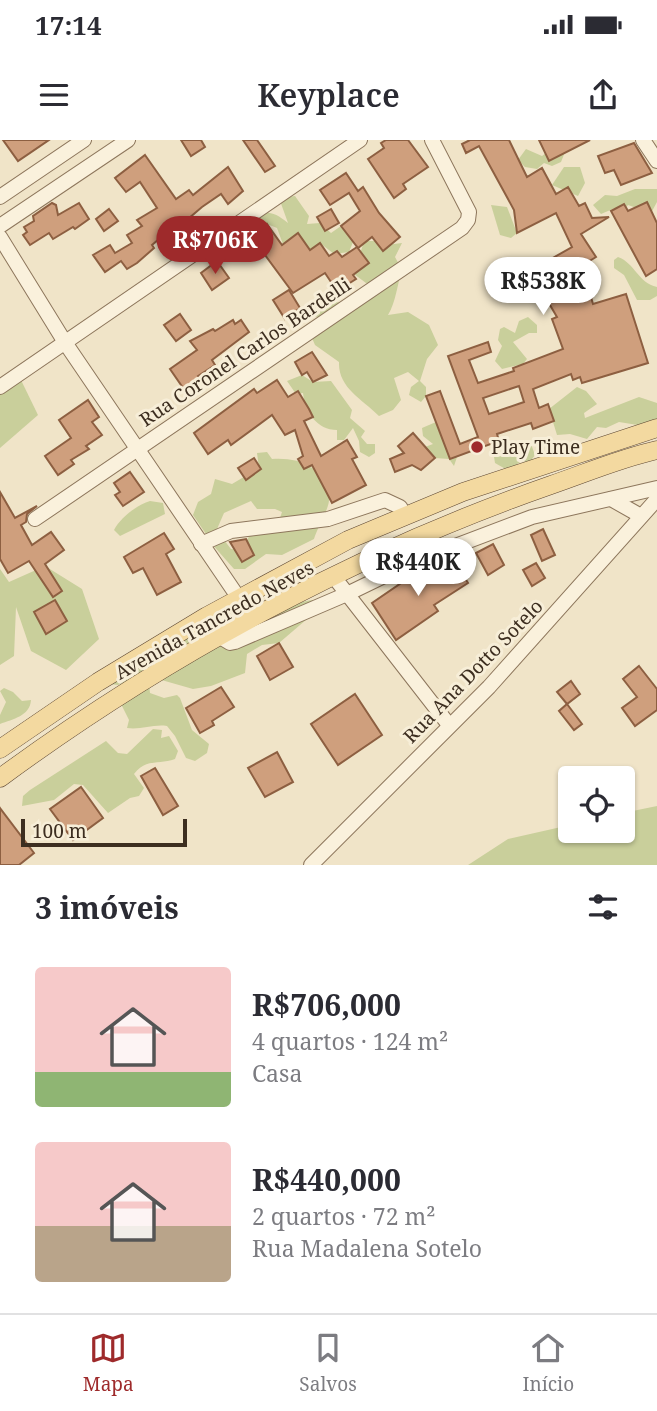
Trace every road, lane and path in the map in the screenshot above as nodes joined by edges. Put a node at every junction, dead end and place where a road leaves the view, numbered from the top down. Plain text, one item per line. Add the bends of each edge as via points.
1 (84, 140) edge
2 (128, 140) edge
3 (360, 140) edge
4 (432, 140) edge
5 (643, 140) edge
6 (657, 160) edge
7 (0, 197) edge
8 (0, 226) edge
9 (0, 237) edge
10 (66, 344) junction
11 (0, 387) edge
12 (657, 428) edge
13 (136, 449) junction
14 (657, 450) edge
15 (657, 488) edge
16 (611, 499) junction
17 (657, 499) edge
18 (405, 516) junction
19 (642, 516) junction
20 (35, 519) dead end
21 (201, 544) junction
22 (399, 546) junction
23 (395, 571) junction
24 (334, 577) junction
25 (347, 594) junction
26 (237, 598) junction
27 (253, 619) junction
28 (220, 636) junction
29 (449, 725) junction
30 (0, 749) edge
31 (0, 778) edge
32 (311, 865) edge

1 - 7 street
2 - 8 street
3 - 10 street
4 - 13 street, Rua Coronel Carlos Bardelli via 469,212 462,228
5 - 6 street
9 - 10 street
10 - 11 street
10 - 13 street
12 - 18 main road, Avenida Tancredo Neves via 463,492
13 - 20 street, Rua Coronel Carlos Bardelli
13 - 21 street
14 - 22 main road, Avenida Tancredo Neves via 474,512
15 - 16 street
16 - 19 street
16 - 23 street via 531,517
17 - 19 street, Rua Ana Dotto Sotelo
18 - 21 street via 400,507 385,500 328,519 232,531
18 - 26 main road, Avenida Tancredo Neves
19 - 29 street, Rua Ana Dotto Sotelo via 489,687
21 - 26 street
22 - 23 street
22 - 24 main road, Avenida Tancredo Neves
23 - 25 street
24 - 25 street
24 - 27 main road, Avenida Tancredo Neves
25 - 28 street via 235,642
25 - 29 street
26 - 27 street
26 - 30 main road, Avenida Tancredo Neves via 97,682
27 - 28 main road, Avenida Tancredo Neves
28 - 31 main road, Avenida Tancredo Neves via 111,702
29 - 32 street, Rua Ana Dotto Sotelo

